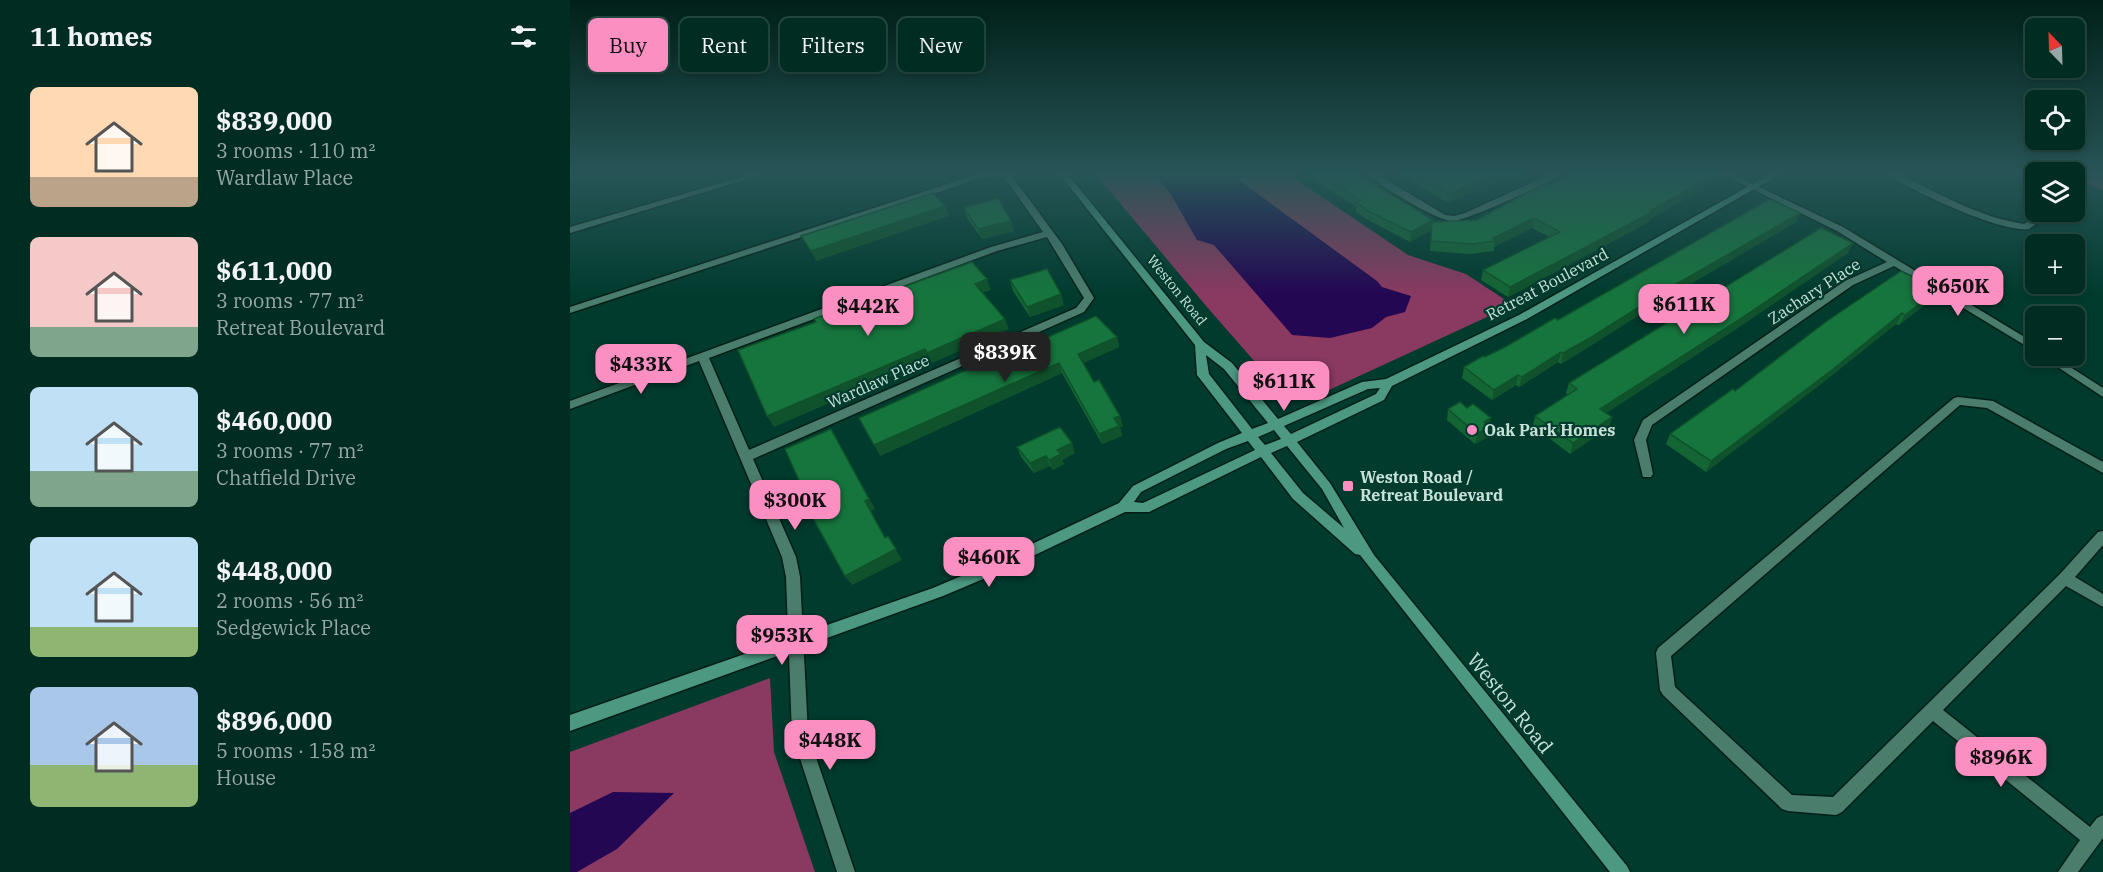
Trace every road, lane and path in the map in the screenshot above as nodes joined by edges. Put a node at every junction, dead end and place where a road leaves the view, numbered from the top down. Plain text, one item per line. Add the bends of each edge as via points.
1 (629, 213) edge
2 (868, 213) edge
3 (1034, 213) edge
4 (1095, 213) edge
5 (1434, 213) edge
6 (1473, 213) edge
7 (1708, 213) edge
8 (1807, 213) edge
9 (1977, 213) edge
10 (2033, 222) edge
11 (570, 230) edge
12 (1049, 233) junction
13 (1895, 262) junction
14 (570, 310) edge
15 (2025, 342) edge
16 (1200, 344) junction
17 (703, 357) junction
18 (2061, 366) edge
19 (1388, 383) junction
20 (2103, 393) edge
21 (570, 405) edge
22 (1276, 425) junction
23 (1250, 435) junction
24 (1288, 440) junction
25 (1263, 451) junction
26 (746, 457) junction
27 (2103, 468) edge
28 (1647, 474) dead end
29 (1124, 507) junction
30 (2103, 536) edge
31 (1370, 559) junction
32 (2065, 578) junction
33 (2103, 602) edge
34 (797, 643) junction
35 (1933, 711) junction
36 (570, 723) edge
37 (2103, 824) edge
38 (2092, 839) junction
39 (846, 872) edge
40 (1621, 872) edge
41 (2067, 872) edge

1 - 11 street
2 - 14 street, Wardlaw Place
3 - 12 street, Wardlaw Place
4 - 16 street, Weston Road
5 - 6 street via 1454,219
7 - 19 street, Retreat Boulevard via 1523,317
8 - 13 street
9 - 10 street via 2006,224 2026,227
12 - 17 street via 994,249
12 - 26 street, Wardlaw Place via 1089,298 1080,310
13 - 15 street
13 - 28 street, Zachary Place via 1849,283 1647,423 1640,440
16 - 22 street, Weston Road via 1228,366
16 - 23 street, Weston Road via 1203,375
17 - 21 street
17 - 26 street
18 - 20 street
19 - 22 street, Retreat Boulevard via 1366,385
19 - 24 street, Retreat Boulevard via 1380,397
22 - 23 street, Retreat Boulevard
22 - 24 street, Weston Road
23 - 25 street, Weston Road
23 - 29 street, Retreat Boulevard via 1137,489
24 - 25 street, Retreat Boulevard
24 - 31 street, Weston Road via 1326,486
25 - 29 street, Retreat Boulevard via 1144,508
25 - 31 street, Weston Road via 1298,496
26 - 34 street via 789,557
27 - 35 street via 1989,404 1958,401 1663,653 1668,690 1788,803 1836,806
29 - 34 street via 938,592
30 - 32 street
31 - 40 street, Weston Road
32 - 33 street
32 - 35 street
34 - 36 street
34 - 39 street via 800,734
35 - 38 street
37 - 38 street
38 - 41 street

